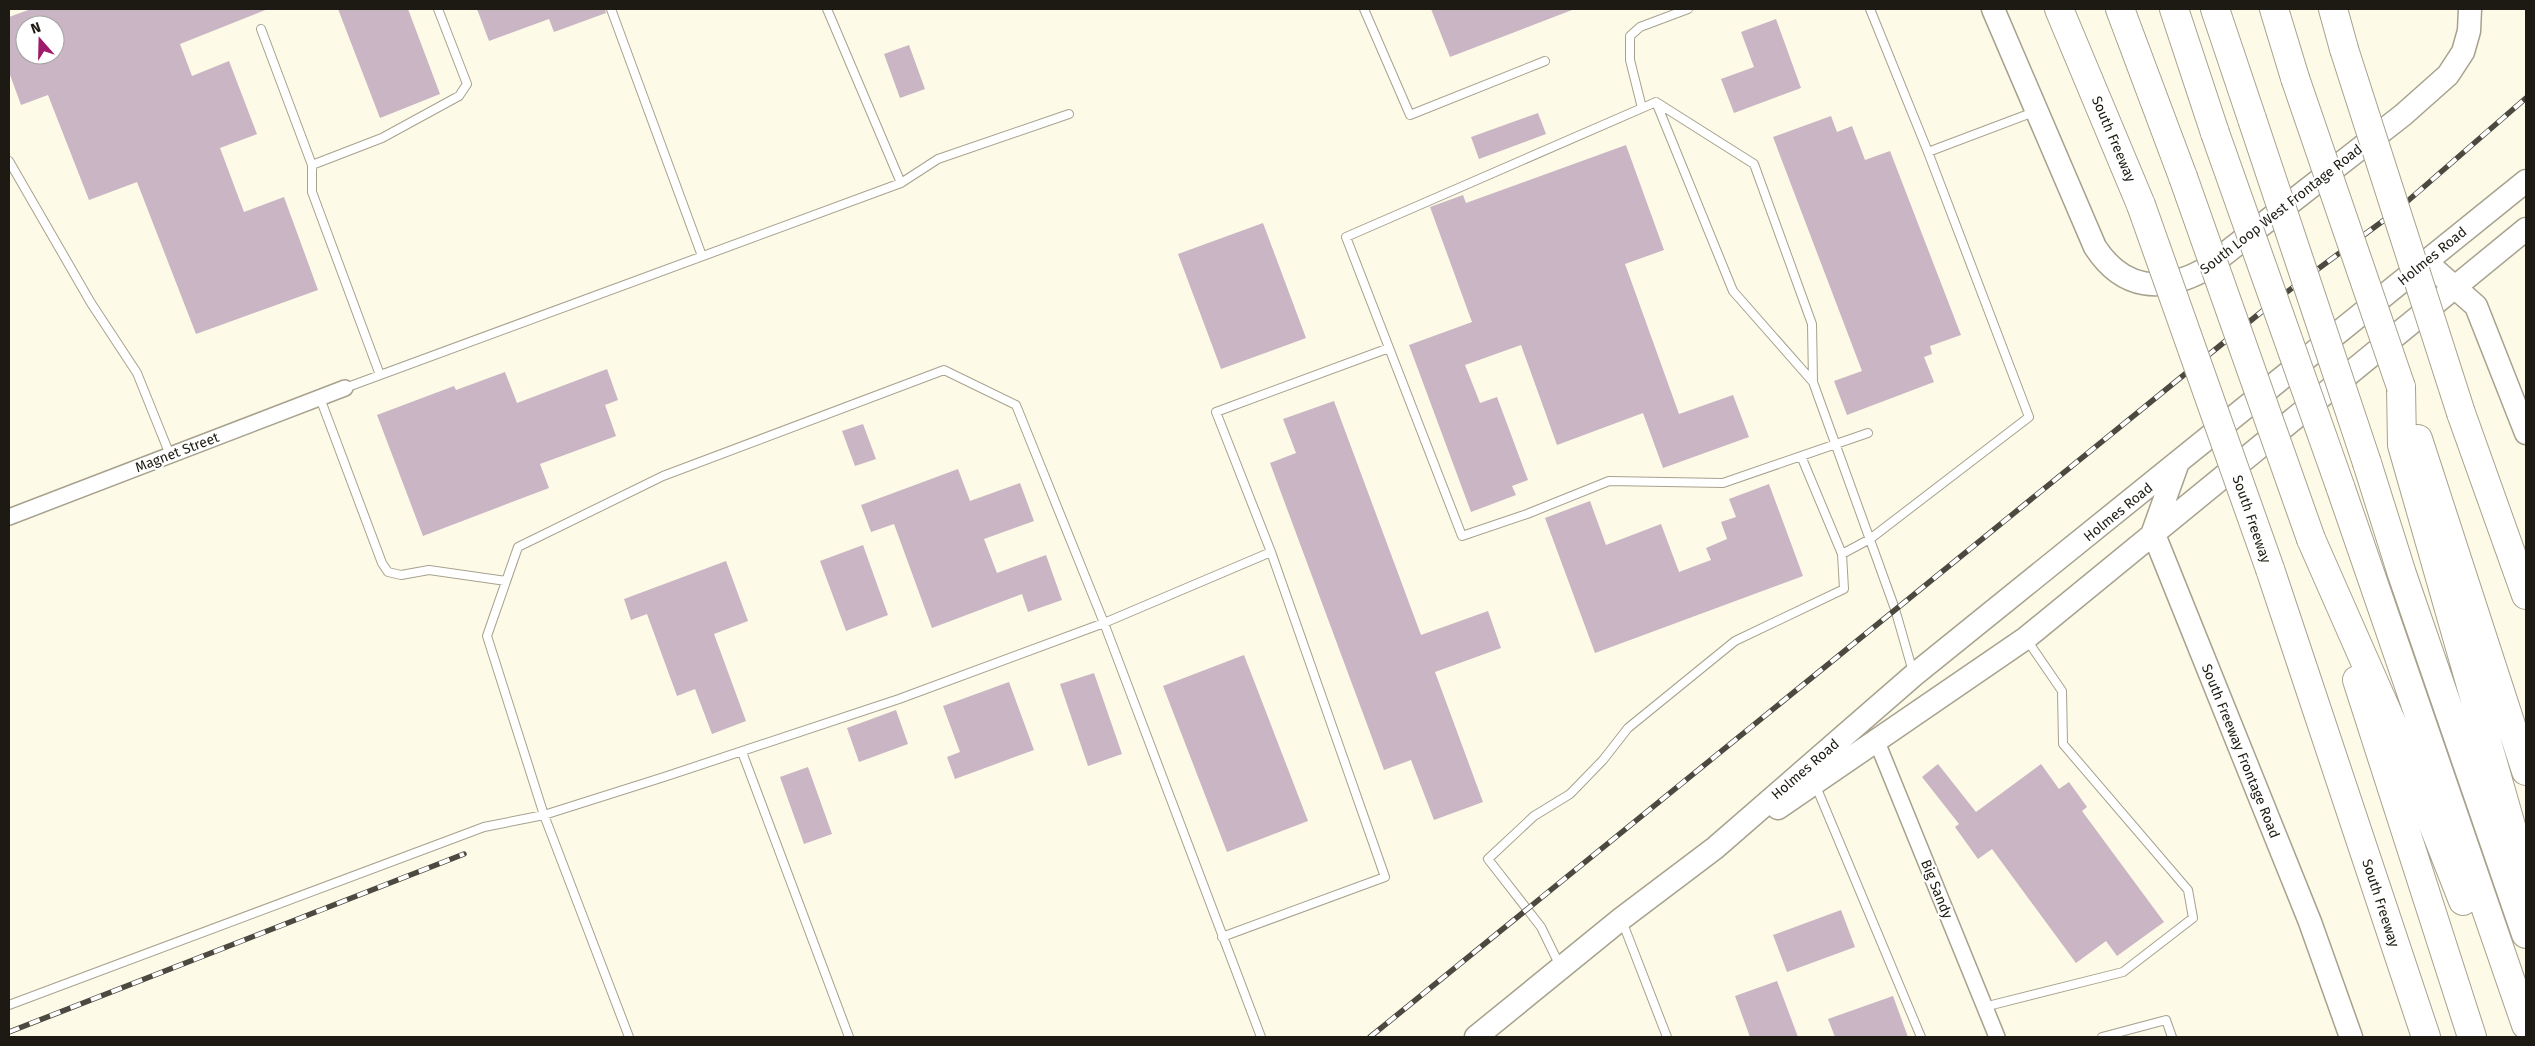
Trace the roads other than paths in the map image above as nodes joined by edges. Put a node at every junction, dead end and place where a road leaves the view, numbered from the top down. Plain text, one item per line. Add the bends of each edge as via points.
1 (438, 9) edge
2 (611, 9) edge
3 (827, 9) edge
4 (1364, 9) edge
5 (1688, 9) edge
6 (1870, 9) edge
7 (1993, 9) edge
8 (2059, 9) edge
9 (2120, 9) edge
10 (2174, 9) edge
11 (2214, 9) edge
12 (2274, 9) edge
13 (2333, 9) edge
14 (2470, 9) edge
15 (261, 29) dead end
16 (1545, 61) dead end
17 (1656, 102) junction
18 (1642, 108) junction
19 (2037, 111) junction
20 (1069, 114) dead end
21 (1928, 152) junction
22 (9, 161) edge
23 (312, 165) junction
24 (2526, 181) edge
25 (901, 183) junction
26 (2526, 229) edge
27 (702, 256) junction
28 (2425, 261) junction
29 (2454, 286) junction
30 (1389, 348) junction
31 (380, 375) junction
32 (1812, 382) junction
33 (346, 388) joint
34 (320, 398) junction
35 (1868, 433) dead end
36 (2526, 433) edge
37 (2410, 440) junction
38 (1835, 444) junction
39 (170, 455) junction
40 (1800, 456) junction
41 (2177, 465) junction
42 (9, 517) edge
43 (2153, 532) junction
44 (1870, 539) junction
45 (2311, 539) junction
46 (1271, 552) junction
47 (1842, 554) junction
48 (506, 581) junction
49 (2526, 595) edge
50 (1104, 624) junction
51 (2026, 638) junction
52 (1914, 675) junction
53 (1877, 742) junction
54 (742, 752) junction
55 (2526, 770) edge
56 (1815, 784) junction
57 (544, 814) junction
58 (1715, 848) junction
59 (2526, 878) edge
60 (1621, 919) junction
61 (2526, 934) edge
62 (1222, 937) junction
63 (1561, 968) junction
64 (9, 1005) edge
65 (1984, 1007) junction
66 (2526, 1025) edge
67 (629, 1037) edge
68 (849, 1037) edge
69 (1261, 1037) edge
70 (1476, 1037) edge
71 (1667, 1037) edge
72 (1920, 1037) edge
73 (1997, 1037) edge
74 (2102, 1037) edge
75 (2172, 1037) edge
76 (2351, 1037) edge
77 (2426, 1037) edge
78 (2472, 1037) edge
79 (2513, 1037) edge

1 - 23 lane via 466,84 459,96 382,138
2 - 27 lane
3 - 25 lane
4 - 16 lane via 1410,115
5 - 18 lane via 1640,27 1630,36 1630,60
6 - 21 lane
7 - 19 main road, South Loop West Frontage Road
8 - 77 highway, South Freeway, bridge via 2141,204 2270,569
9 - 45 highway, bridge
10 - 66 highway, bridge
11 - 61 highway, bridge
12 - 37 highway, bridge via 2401,387
13 - 49 highway, bridge via 2462,414
14 - 19 main road, South Loop West Frontage Road via 2469,31 2463,52 2448,74 2404,115 2204,270 2185,281 2167,286 2150,285 2130,278 2113,270 2103,259 2085,226
15 - 23 lane
17 - 18 lane
17 - 32 lane via 1734,291
17 - 32 lane via 1754,164 1812,324
18 - 30 lane via 1346,237
19 - 21 lane
20 - 25 lane via 938,160
21 - 44 lane via 2029,417
22 - 39 lane via 91,303 138,373
23 - 31 lane via 312,192
24 - 28 main road, Holmes Road
25 - 27 lane
26 - 29 main road, Holmes Road
27 - 31 lane
28 - 29 main road
28 - 41 main road, Holmes Road
29 - 36 main road via 2476,306
29 - 43 main road, Holmes Road
30 - 40 lane via 1462,536 1609,481 1723,483
30 - 46 lane via 1216,412
31 - 33 lane
32 - 38 lane
33 - 34 street, Magnet Street
34 - 39 street, Magnet Street
34 - 48 lane via 388,572 401,575 429,570
35 - 38 lane
37 - 55 highway
37 - 59 highway
38 - 40 lane
38 - 44 lane
39 - 42 street, Magnet Street
40 - 47 lane
41 - 43 main road
41 - 52 main road, Holmes Road
43 - 51 main road, Holmes Road
43 - 76 main road, South Freeway Frontage Road via 2310,922
44 - 47 lane
44 - 52 lane
45 - 78 highway
45 - 79 highway via 2403,748
46 - 50 lane
46 - 62 lane via 1385,877
47 - 63 lane via 1844,589 1735,641 1628,728 1570,794 1534,816 1488,859 1541,927
48 - 50 lane via 518,547 663,476 944,370 1016,405
48 - 57 lane via 486,636
50 - 54 lane
50 - 62 lane
51 - 53 main road, Holmes Road
51 - 65 lane via 2062,691 2063,744 2188,890 2193,918 2123,972
52 - 58 main road, Holmes Road
53 - 56 main road, Holmes Road
53 - 65 street, Big Sandy
54 - 57 lane
54 - 68 lane
56 - 58 main road, Holmes Road
56 - 72 lane
57 - 64 lane via 484,827
57 - 67 lane
58 - 60 main road, Holmes Road
60 - 63 main road, Holmes Road
60 - 71 lane
62 - 69 lane
63 - 70 main road, Holmes Road
65 - 73 street, Big Sandy
74 - 75 lane via 2166,1020

